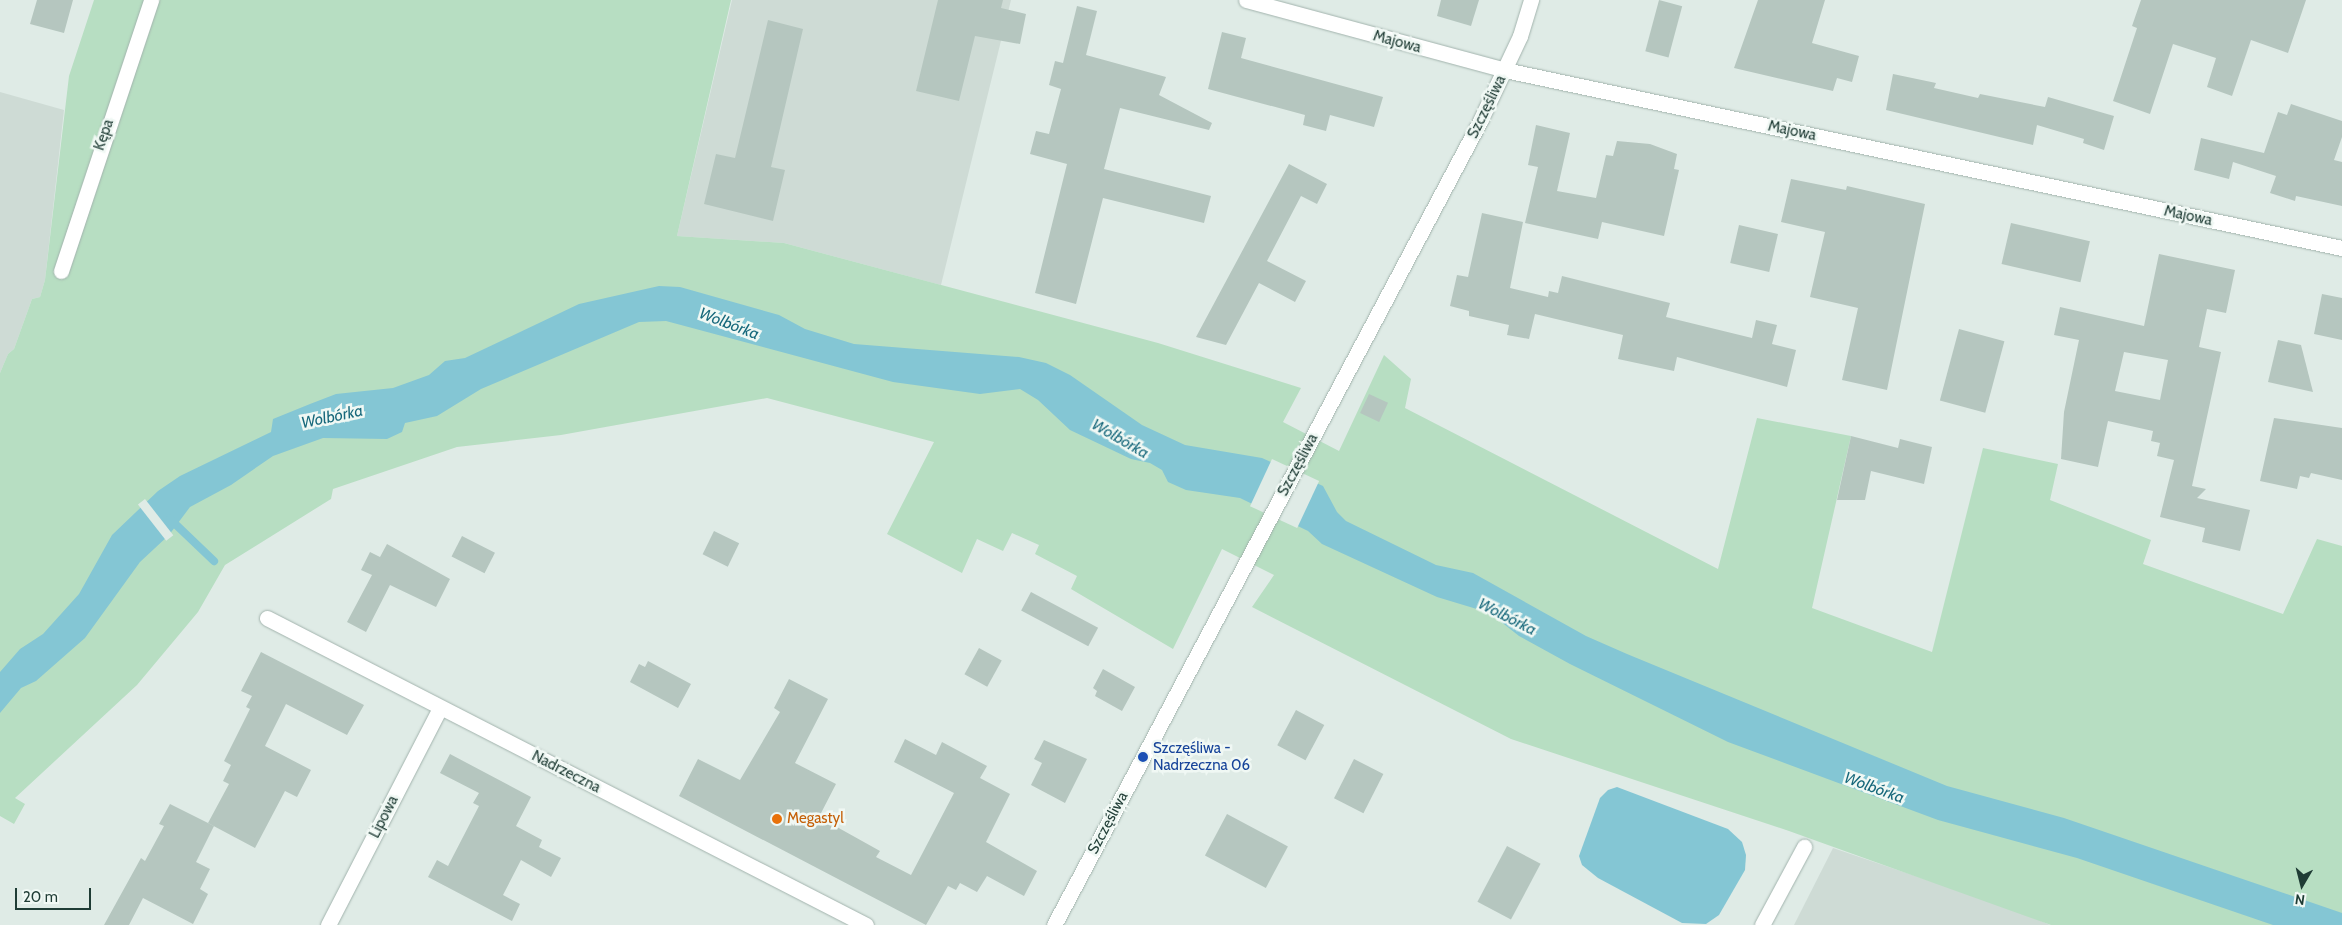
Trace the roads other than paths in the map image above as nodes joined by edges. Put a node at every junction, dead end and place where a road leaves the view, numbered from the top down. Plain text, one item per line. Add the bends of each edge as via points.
1 (150, 0) edge
2 (1246, 0) edge
3 (1531, 0) edge
4 (1505, 70) junction
5 (2342, 248) edge
6 (61, 271) dead end
7 (267, 618) dead end
8 (440, 708) junction
9 (1804, 847) dead end
10 (328, 925) edge
11 (866, 925) edge
12 (1054, 925) edge
13 (1762, 925) edge

1 - 6 street, Kępa
2 - 4 street, Majowa
3 - 4 street, Szczęśliwa
4 - 5 street, Majowa
4 - 12 street, Szczęśliwa
7 - 8 street, Nadrzeczna
8 - 10 street, Lipowa
8 - 11 street, Nadrzeczna
9 - 13 street

